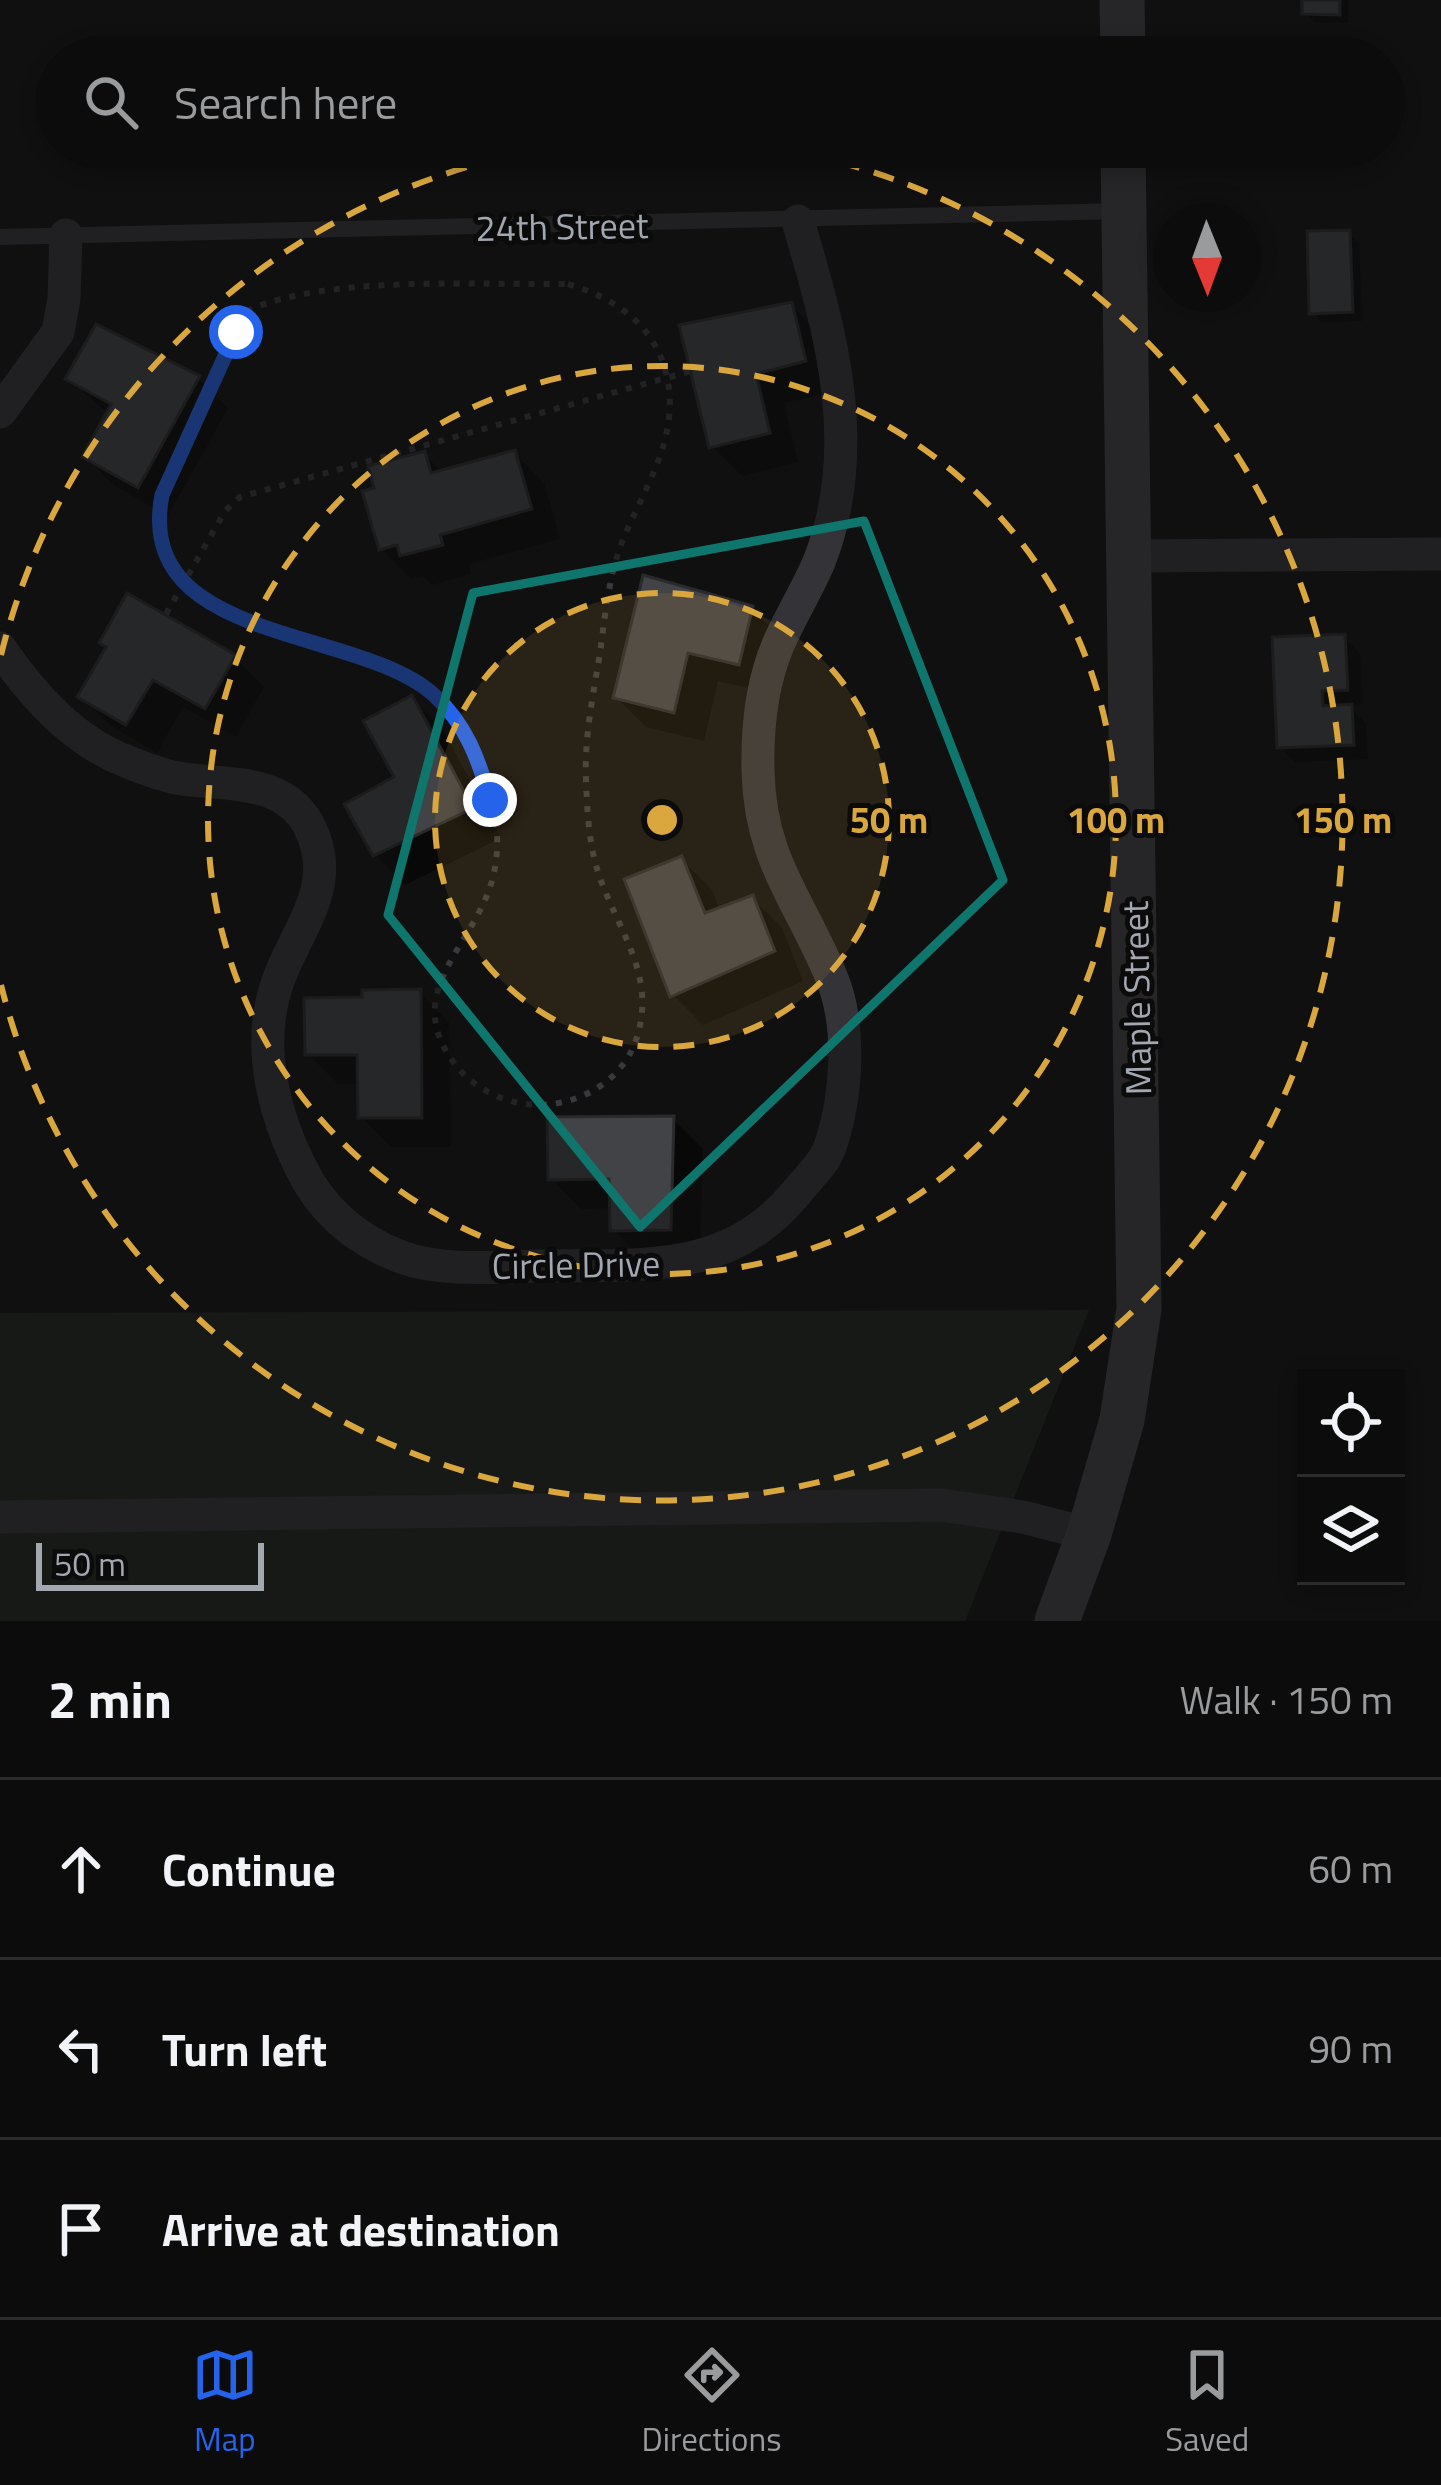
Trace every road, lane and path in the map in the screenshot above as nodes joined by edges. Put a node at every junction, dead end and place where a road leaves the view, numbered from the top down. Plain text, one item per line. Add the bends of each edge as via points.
1 (1122, 0) edge
2 (1123, 36) edge
3 (1124, 168) edge
4 (1124, 211) junction
5 (798, 221) junction
6 (66, 235) junction
7 (0, 237) edge
8 (691, 371) dead end
9 (666, 376) junction
10 (0, 412) edge
11 (1441, 554) edge
12 (1127, 556) junction
13 (184, 581) junction
14 (166, 614) dead end
15 (0, 648) edge
16 (0, 1517) edge
17 (1089, 1534) junction
18 (1057, 1621) edge

1 - 2 main road
3 - 4 main road, Maple Street
4 - 5 lane, 24th Street
4 - 12 main road, Maple Street
5 - 6 lane, 24th Street
5 - 15 street, Circle Drive via 831,333 840,458 820,559 775,652 758,768 762,822 779,875 834,981 844,1087 828,1153 742,1241 666,1265 457,1266 405,1258 332,1215 278,1116 268,1046 273,997 319,893 320,856 307,821 283,796 123,760 77,734
6 - 7 lane, 24th Street
6 - 10 street via 58,332
8 - 9 path
9 - 13 path via 258,489 225,511
9 - 13 path via 640,323 615,302 568,284 304,293 249,310 162,495 162,543
9 - 13 path via 662,451 610,581 586,780 596,865 636,956 642,1009 622,1066 568,1103 520,1103 489,1093 446,1053 436,1029 441,975 484,906 494,872 490,800 463,729 409,677 225,613
11 - 12 street
12 - 17 main road, Maple Street via 1138,1309 1122,1420
13 - 14 path
16 - 17 street via 940,1505
17 - 18 main road, Maple Street

